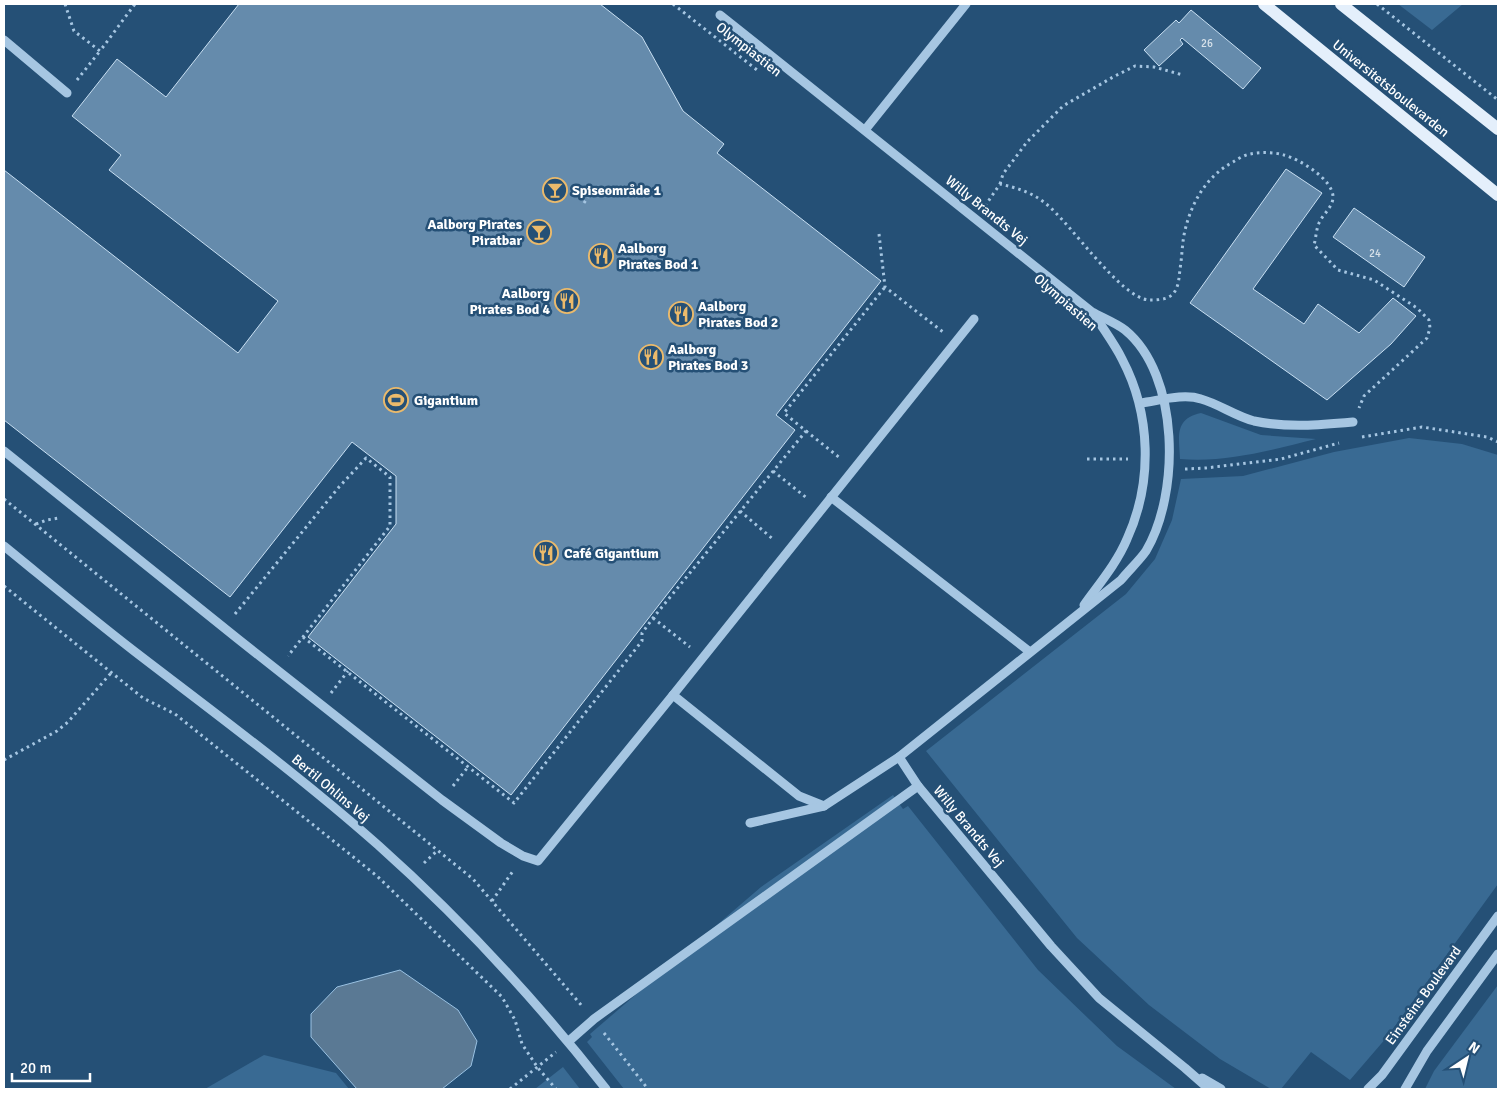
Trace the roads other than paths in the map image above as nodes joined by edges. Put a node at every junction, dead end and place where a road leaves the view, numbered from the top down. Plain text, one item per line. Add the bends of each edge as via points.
1 (966, 4) edge
2 (1264, 4) edge
3 (1341, 4) edge
4 (720, 14) dead end
5 (4, 40) edge
6 (67, 93) road end
7 (1498, 129) edge
8 (865, 130) junction
9 (1498, 195) edge
10 (1092, 312) junction
11 (974, 319) dead end
12 (1164, 400) junction
13 (1140, 404) junction
14 (1353, 422) road end
15 (4, 451) edge
16 (831, 497) junction
17 (4, 546) edge
18 (1077, 614) junction
19 (1030, 652) junction
20 (673, 696) junction
21 (899, 757) junction
22 (918, 786) junction
23 (824, 806) junction
24 (750, 823) dead end
25 (1498, 916) edge
26 (1498, 954) edge
27 (569, 1041) junction
28 (1185, 1068) junction
29 (606, 1089) edge
30 (1209, 1089) edge
31 (1221, 1089) edge
32 (1368, 1089) edge
33 (1405, 1089) edge

1 - 8 street
2 - 9 main road, Universitetsboulevarden
3 - 7 main road
4 - 8 street, Willy Brandts Vej
5 - 6 street
8 - 10 street, Willy Brandts Vej
10 - 12 street, Willy Brandts Vej via 1125,330 1140,346 1154,370
10 - 13 street, Willy Brandts Vej via 1122,357
11 - 16 street
12 - 13 street
12 - 14 street via 1201,398 1252,420 1274,424
12 - 18 street, Willy Brandts Vej via 1170,469 1157,527 1145,551 1121,580
13 - 18 street, Willy Brandts Vej via 1145,468 1136,518 1110,570
15 - 20 street via 442,800 523,856 538,861
16 - 19 street
16 - 20 street
17 - 27 street, Bertil Ohlins Vej via 377,844 466,929
18 - 19 street, Willy Brandts Vej
19 - 21 street, Willy Brandts Vej
20 - 23 street via 799,796
21 - 22 street, Willy Brandts Vej
21 - 23 street
22 - 27 street via 594,1019
22 - 28 street, Willy Brandts Vej via 1098,998
23 - 24 street
25 - 32 street, Einsteins Boulevard via 1382,1075
26 - 33 street via 1427,1051
27 - 29 street, Bertil Ohlins Vej
28 - 30 street, Willy Brandts Vej
28 - 31 street, Willy Brandts Vej

